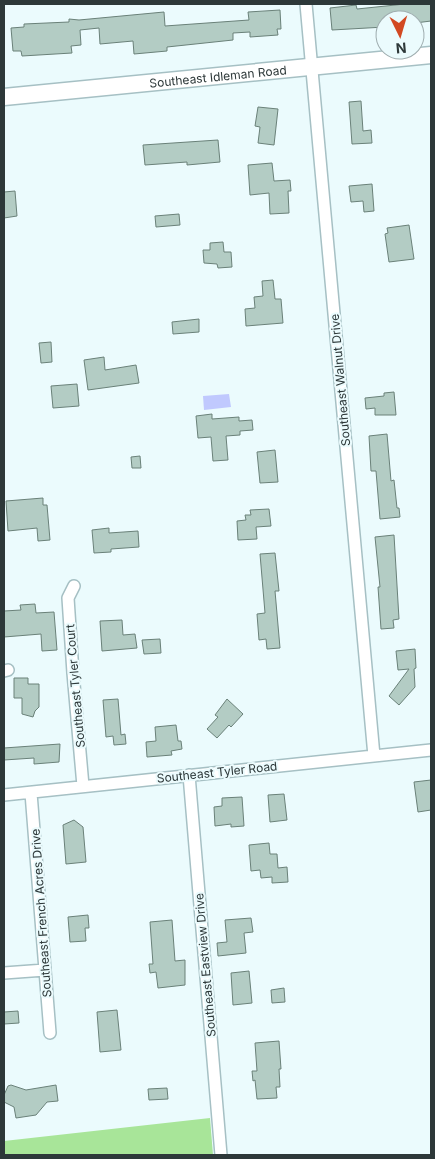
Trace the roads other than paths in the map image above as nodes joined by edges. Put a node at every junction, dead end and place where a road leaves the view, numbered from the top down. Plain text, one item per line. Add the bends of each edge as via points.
1 (306, 4) edge
2 (431, 55) edge
3 (312, 67) junction
4 (4, 97) edge
5 (74, 586) dead end
6 (431, 750) edge
7 (374, 756) junction
8 (189, 775) junction
9 (83, 786) junction
10 (31, 792) junction
11 (4, 795) edge
12 (45, 970) junction
13 (4, 973) edge
14 (50, 1034) dead end
15 (221, 1155) edge

1 - 3 street, Southeast Walnut Drive
2 - 3 main road, Southeast Idleman Road
3 - 4 main road, Southeast Idleman Road
3 - 7 street, Southeast Walnut Drive
5 - 9 street, Southeast Tyler Court via 68,598
6 - 7 street, Southeast Tyler Road
7 - 8 street, Southeast Tyler Road
8 - 9 street, Southeast Tyler Road
8 - 15 street, Southeast Eastview Drive
9 - 10 street, Southeast Tyler Road
10 - 11 street, Southeast Tyler Road
10 - 12 street, Southeast French Acres Drive
12 - 13 street
12 - 14 street, Southeast French Acres Drive

